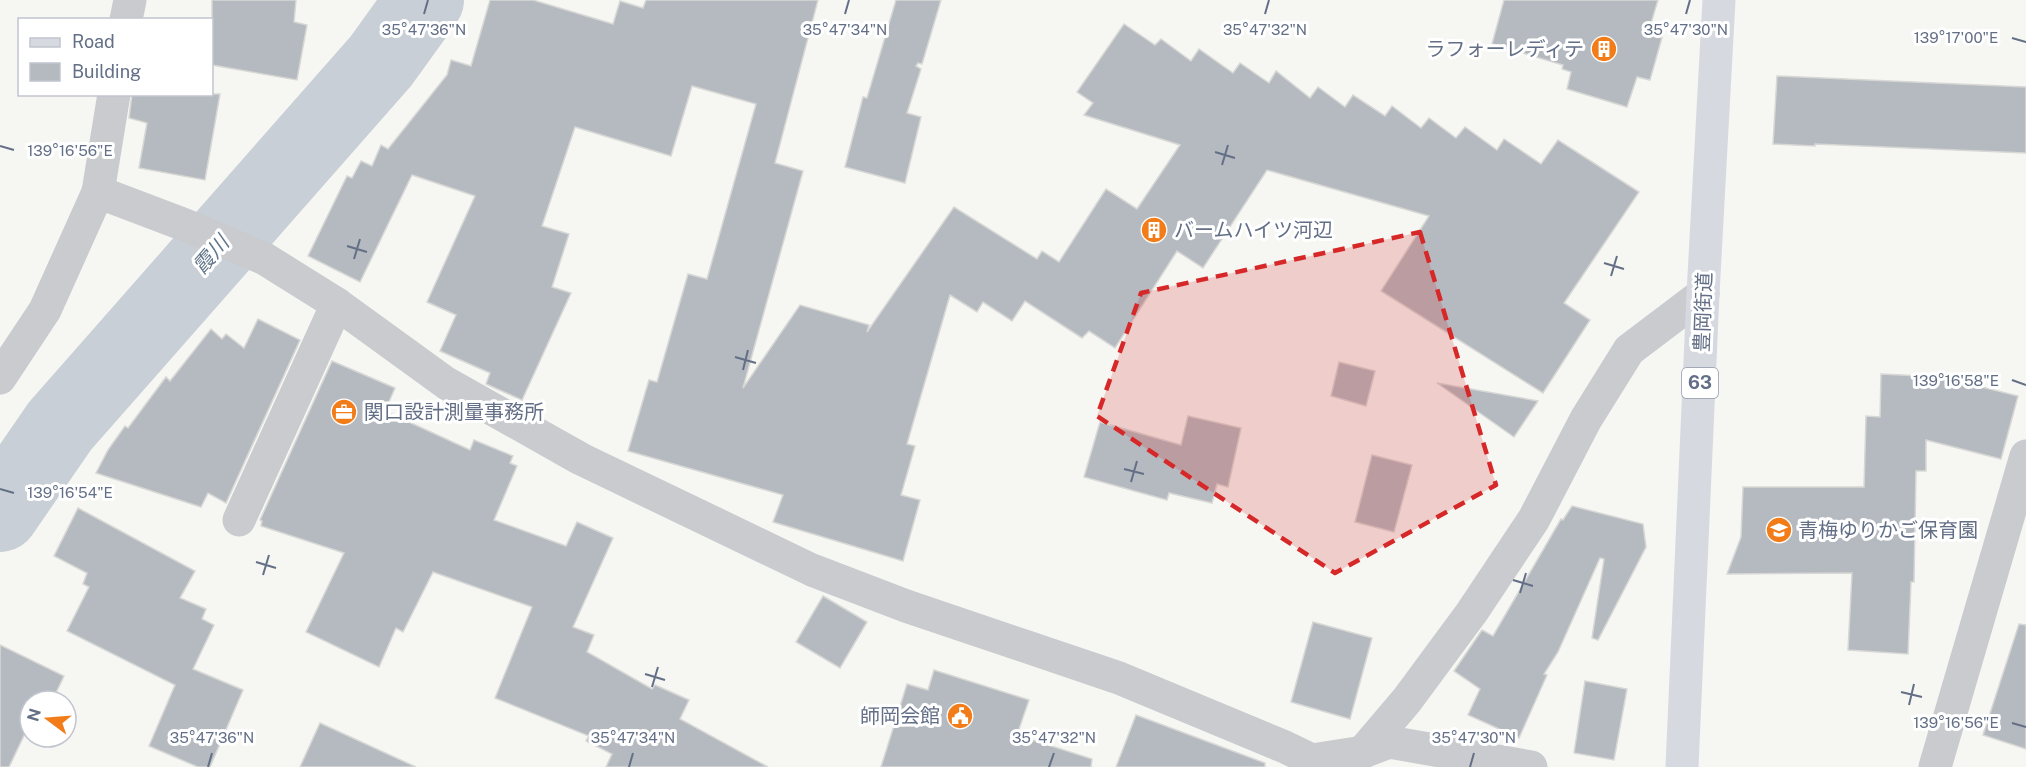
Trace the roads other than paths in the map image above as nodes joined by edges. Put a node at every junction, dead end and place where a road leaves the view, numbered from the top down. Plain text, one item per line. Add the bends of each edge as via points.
1 (130, 0) edge
2 (1719, 0) edge
3 (126, 18) edge
4 (114, 96) edge
5 (98, 192) junction
6 (1703, 294) junction
7 (337, 304) junction
8 (0, 378) edge
9 (2026, 456) edge
10 (239, 520) dead end
11 (1354, 760) edge
12 (1531, 767) edge
13 (1682, 767) edge
14 (1935, 767) edge

1 - 3 street
2 - 6 main road, 豊岡街道 / 63
4 - 5 street
5 - 7 street via 257,256
5 - 8 street via 45,310
6 - 11 street via 1629,350 1586,419 1534,519 1479,603 1407,700
6 - 13 main road, 豊岡街道 / 63
7 - 10 street
7 - 11 street via 456,389 581,459 812,570 1119,678 1312,760
9 - 14 street
11 - 12 street via 1389,742

